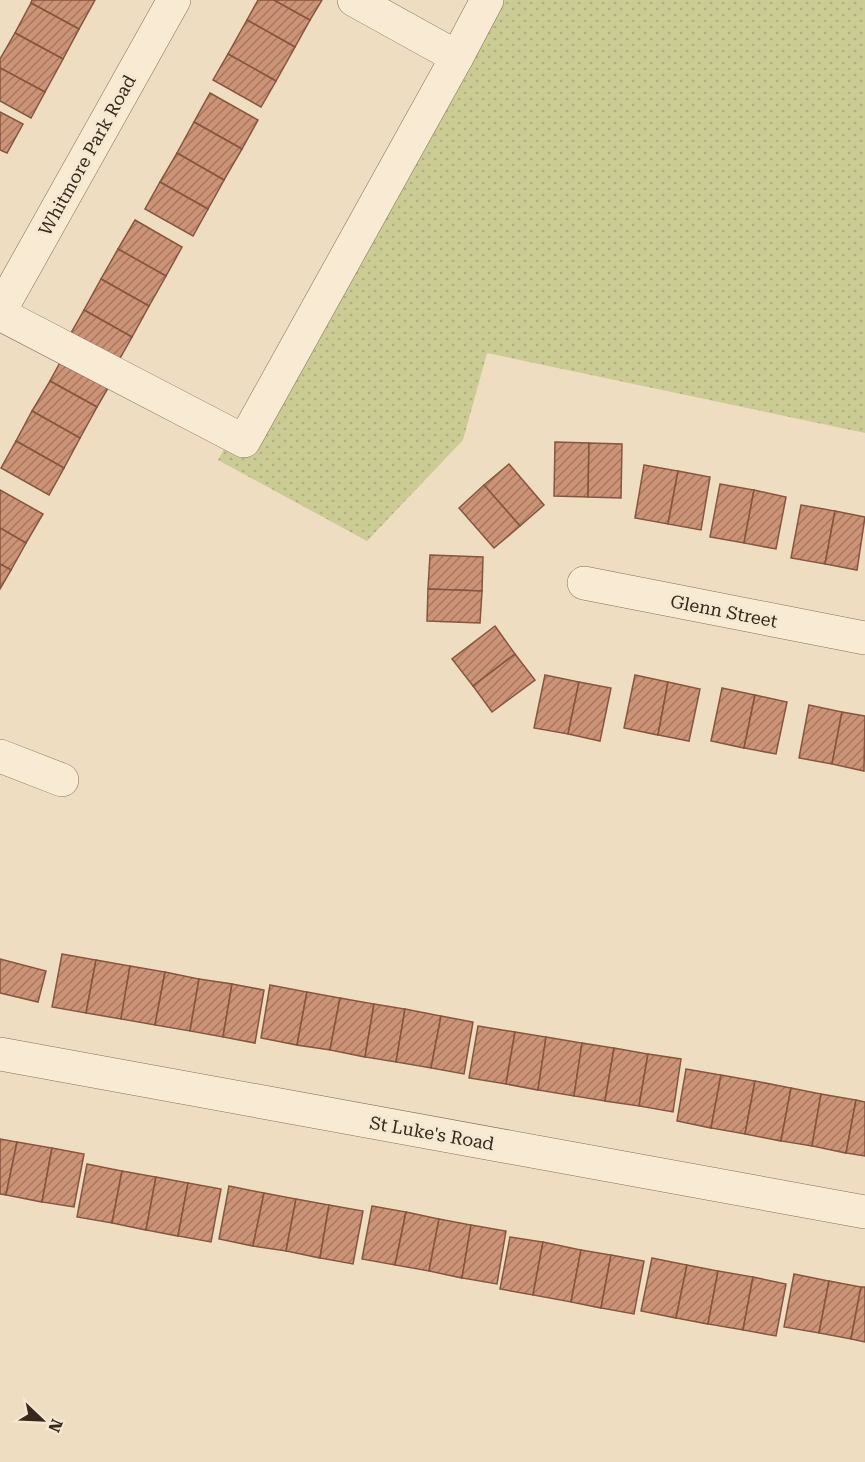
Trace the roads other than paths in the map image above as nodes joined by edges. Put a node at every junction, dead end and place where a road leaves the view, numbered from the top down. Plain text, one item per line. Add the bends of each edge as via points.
1 (174, 0) edge
2 (354, 0) edge
3 (487, 0) edge
4 (457, 57) junction
5 (3, 297) edge
6 (584, 583) dead end
7 (865, 638) edge
8 (0, 756) edge
9 (62, 780) dead end
10 (0, 1054) edge
11 (865, 1212) edge

1 - 5 street, Whitmore Park Road
2 - 4 street
3 - 4 street
4 - 5 street via 244,441
6 - 7 street, Glenn Street
8 - 9 street
10 - 11 street, St Luke's Road

